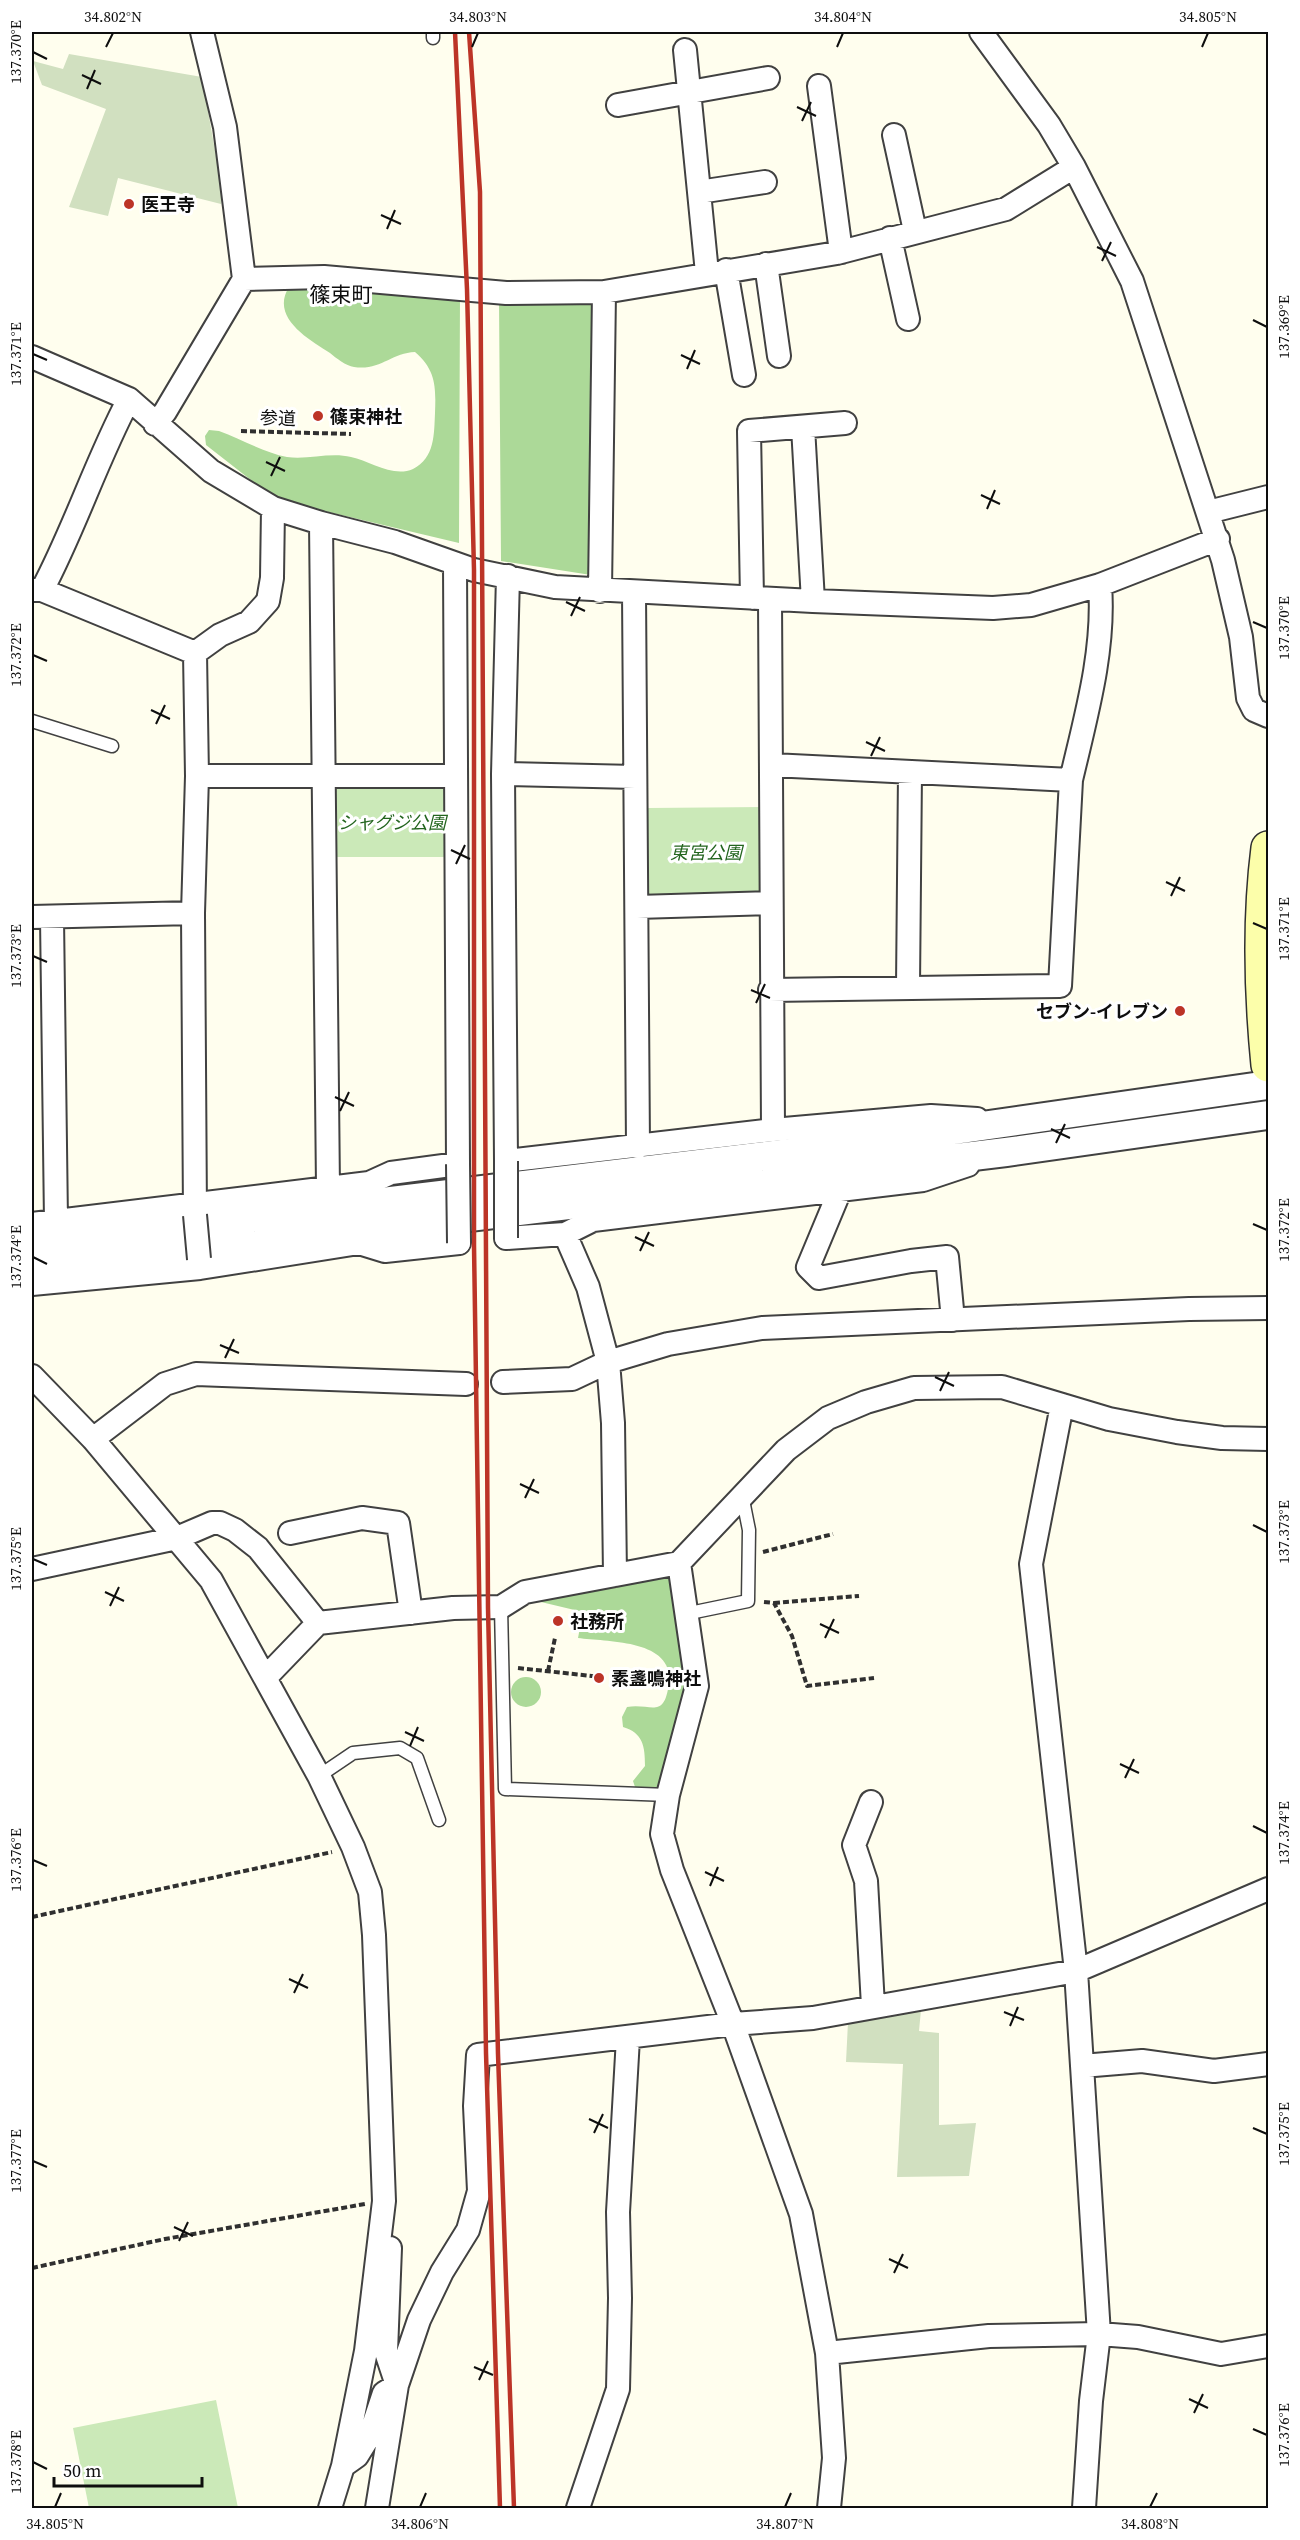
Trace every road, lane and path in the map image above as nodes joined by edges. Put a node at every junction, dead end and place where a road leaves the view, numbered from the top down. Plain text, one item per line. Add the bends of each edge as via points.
1 (202, 32) edge
2 (981, 32) edge
3 (685, 50) dead end
4 (768, 78) dead end
5 (819, 86) dead end
6 (689, 93) junction
7 (618, 105) dead end
8 (894, 135) dead end
9 (1074, 167) junction
10 (765, 182) dead end
11 (699, 192) junction
12 (915, 231) junction
13 (890, 238) junction
14 (841, 252) junction
15 (766, 264) junction
16 (717, 272) junction
17 (244, 279) junction
18 (604, 292) junction
19 (908, 319) dead end
20 (779, 356) dead end
21 (32, 357) edge
22 (744, 375) dead end
23 (129, 399) junction
24 (844, 423) dead end
25 (155, 424) junction
26 (803, 427) junction
27 (240, 431) dead end
28 (351, 434) dead end
29 (1269, 497) edge
30 (273, 508) junction
31 (1208, 512) junction
32 (321, 523) junction
33 (1218, 539) junction
34 (455, 564) junction
35 (508, 576) junction
36 (1100, 585) junction
37 (37, 590) edge
38 (600, 591) junction
39 (634, 592) junction
40 (761, 599) junction
41 (813, 601) junction
42 (195, 653) junction
43 (1269, 716) edge
44 (32, 721) edge
45 (112, 746) dead end
46 (772, 765) junction
47 (910, 772) junction
48 (503, 774) junction
49 (197, 776) junction
50 (324, 776) junction
51 (456, 776) junction
52 (635, 777) junction
53 (1071, 780) junction
54 (1269, 848) edge
55 (771, 903) junction
56 (636, 907) junction
57 (193, 912) junction
58 (42, 917) edge
59 (908, 986) junction
60 (770, 990) junction
61 (1269, 1065) edge
62 (1269, 1085) edge
63 (1269, 1114) edge
64 (1007, 1122) junction
65 (773, 1130) junction
66 (638, 1147) junction
67 (1006, 1152) junction
68 (506, 1161) junction
69 (458, 1164) junction
70 (328, 1188) junction
71 (841, 1188) junction
72 (195, 1209) junction
73 (56, 1221) junction
74 (32, 1224) edge
75 (565, 1234) junction
76 (32, 1244) edge
77 (200, 1263) junction
78 (32, 1270) edge
79 (32, 1284) edge
80 (1269, 1308) edge
81 (953, 1320) junction
82 (608, 1362) junction
83 (32, 1376) edge
84 (504, 1382) dead end
85 (466, 1384) dead end
86 (1062, 1405) junction
87 (93, 1439) junction
88 (1269, 1439) edge
89 (742, 1494) junction
90 (290, 1533) dead end
91 (833, 1534) dead end
92 (177, 1538) junction
93 (748, 1554) junction
94 (679, 1563) junction
95 (32, 1569) edge
96 (615, 1575) junction
97 (860, 1596) dead end
98 (748, 1601) junction
99 (774, 1603) junction
100 (501, 1607) junction
101 (411, 1613) junction
102 (685, 1614) junction
103 (318, 1623) junction
104 (555, 1638) dead end
105 (508, 1666) dead end
106 (548, 1671) junction
107 (601, 1677) dead end
108 (265, 1678) junction
109 (874, 1678) dead end
110 (319, 1776) junction
111 (668, 1795) junction
112 (871, 1802) dead end
113 (439, 1820) dead end
114 (353, 1847) junction
115 (1269, 1889) edge
116 (32, 1917) edge
117 (1076, 1971) junction
118 (873, 2006) junction
119 (734, 2024) junction
120 (628, 2038) junction
121 (1269, 2064) edge
122 (1082, 2066) junction
123 (384, 2201) junction
124 (32, 2268) edge
125 (1099, 2334) junction
126 (1269, 2346) edge
127 (827, 2353) junction
128 (397, 2385) junction
129 (344, 2466) junction
130 (330, 2508) edge
131 (377, 2508) edge
132 (578, 2508) edge
133 (829, 2508) edge
134 (1084, 2508) edge

1 - 17 street via 225,127
2 - 9 street via 1049,125
3 - 6 street
4 - 6 street
5 - 14 street
6 - 7 street
6 - 11 street
8 - 12 street
9 - 12 street via 1006,209
9 - 31 street via 1132,281
10 - 11 street
11 - 16 street
12 - 13 street
13 - 14 street
13 - 19 street
14 - 15 street
15 - 16 street
15 - 20 street
16 - 18 street
16 - 22 street
17 - 18 street via 324,278 506,293
17 - 25 street
18 - 38 street
21 - 23 street
23 - 25 street
23 - 37 street via 87,486 67,544
24 - 26 street
25 - 30 street via 211,471
26 - 40 street via 749,431
26 - 41 street
27 - 28 path, 参道
29 - 31 street
30 - 32 street
30 - 42 street via 273,578 268,601 249,622 220,634
31 - 33 street
32 - 34 street via 395,542
32 - 50 street
33 - 36 street
33 - 43 street via 1238,619 1248,698 1254,710
34 - 35 street
34 - 51 street
35 - 38 street via 555,587
35 - 48 street
36 - 41 street via 1030,605 993,608
36 - 53 street via 1102,618
37 - 42 street
38 - 39 street
39 - 40 street
39 - 52 street
40 - 41 street
40 - 46 street
42 - 49 street
44 - 45 lane
46 - 47 street
46 - 55 street
47 - 53 street
47 - 59 street
48 - 52 street
48 - 68 street
49 - 50 street
49 - 57 street
50 - 51 street
50 - 70 street
51 - 69 street
52 - 56 street
53 - 59 street via 1059,986
54 - 61 main road via 1262,958
55 - 56 street
55 - 60 street
56 - 66 street
57 - 58 street
57 - 72 street
58 - 73 street
59 - 60 street
60 - 65 street
62 - 64 street
63 - 67 street
64 - 65 street via 931,1116
64 - 76 street via 795,1153
65 - 66 street
66 - 68 street
67 - 71 street via 923,1180
67 - 78 street
68 - 75 street, bridge via 506,1238
69 - 70 street via 391,1173 369,1183
69 - 77 street, bridge via 459,1243 385,1251 359,1243
70 - 72 street
71 - 75 street via 593,1220
71 - 81 street via 808,1267 819,1278 947,1257
72 - 73 street
72 - 77 street, bridge
73 - 74 street
75 - 82 street via 588,1287
77 - 79 street
80 - 81 street
81 - 82 street via 762,1328 668,1344
82 - 84 street via 572,1379
82 - 96 street
83 - 87 street
85 - 87 street via 196,1374 165,1384
86 - 88 street via 1177,1432
86 - 89 street via 1002,1387 914,1388 828,1418 786,1450
86 - 117 street via 1031,1564
87 - 92 street
89 - 93 lane via 749,1530
89 - 94 street
90 - 101 street via 362,1518 398,1522
91 - 93 path
92 - 95 street
92 - 103 street via 212,1523 235,1530 258,1548
92 - 108 street via 211,1580
93 - 98 lane
94 - 96 street
94 - 102 street
96 - 100 street via 525,1592
97 - 99 path
98 - 99 path
98 - 102 lane
99 - 109 path via 792,1636 807,1686
100 - 101 street
100 - 111 lane via 505,1790
101 - 103 street
102 - 111 street via 697,1686
103 - 108 street
104 - 106 path
105 - 106 path
106 - 107 path
108 - 110 street
110 - 113 lane via 353,1753 400,1748 417,1758
110 - 114 street
111 - 119 street via 662,1834 665,1850
112 - 118 street via 854,1845 866,1881
114 - 116 path
114 - 123 street via 370,1892 374,1935
115 - 117 street
117 - 118 street
117 - 122 street
118 - 119 street via 813,2018
119 - 120 street
119 - 127 street via 801,2214
120 - 128 street via 478,2055 475,2106 479,2191 468,2230 419,2320
120 - 132 street via 618,2212 618,2389
121 - 122 street via 1214,2071 1142,2061
122 - 125 street
123 - 124 path via 165,2239
123 - 128 street via 391,2263 386,2352
123 - 129 street via 366,2351
125 - 126 street via 1138,2337 1221,2354
125 - 127 street via 989,2336
125 - 134 street
127 - 133 street via 834,2458
128 - 129 street via 384,2393 370,2435 357,2456
128 - 131 street
129 - 130 street

